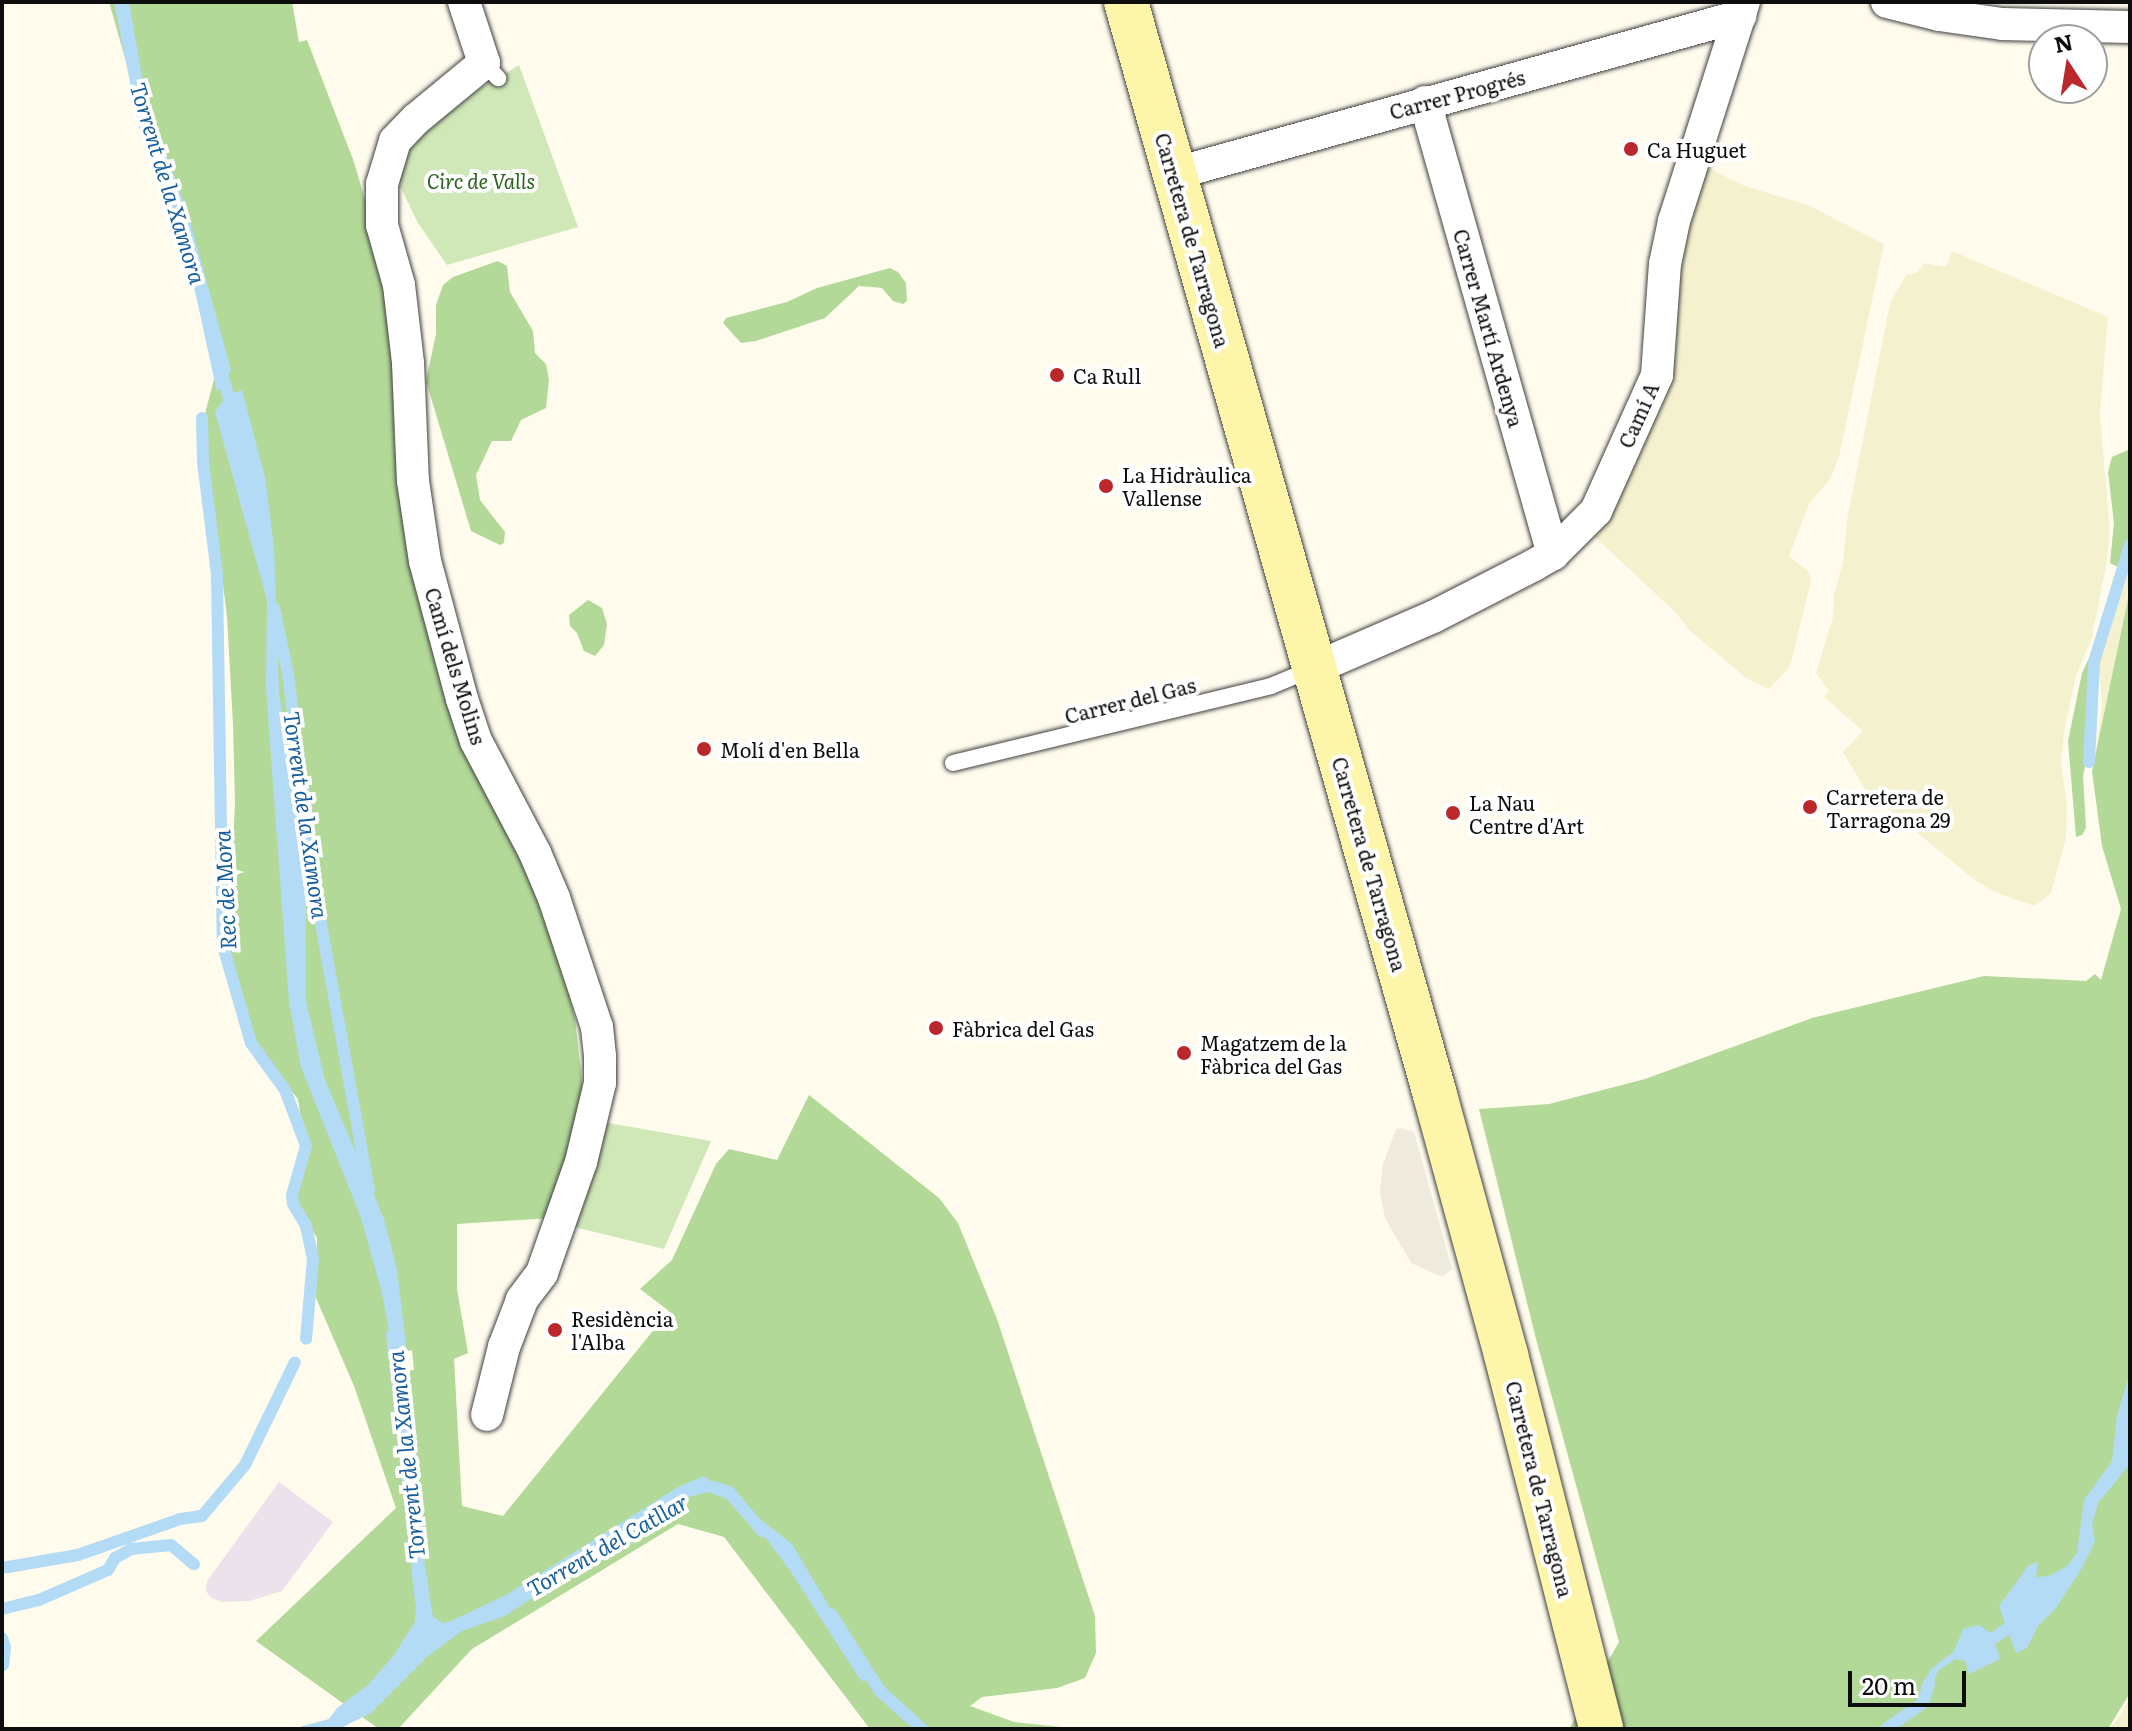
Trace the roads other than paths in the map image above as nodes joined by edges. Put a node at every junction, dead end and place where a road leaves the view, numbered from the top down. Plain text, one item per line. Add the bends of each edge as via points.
1 (464, 2) edge
2 (1126, 2) edge
3 (1887, 2) edge
4 (1742, 9) edge
5 (2130, 27) edge
6 (1425, 102) junction
7 (1173, 174) junction
8 (1553, 554) junction
9 (1315, 668) junction
10 (953, 763) dead end
11 (487, 1415) dead end
12 (1601, 1729) edge

1 - 11 street, Camí dels Molins via 477,80 395,141 382,184 382,225 399,285 408,363 413,481 446,649 476,741 554,898 597,1027 600,1057 600,1083 581,1162 542,1273 522,1300 504,1347
2 - 7 main road, Carretera de Tarragona
3 - 5 street via 2002,24
4 - 6 street, Carrer Progrés
4 - 8 street, Camí A via 1674,221 1665,264 1657,375 1596,511
6 - 7 street, Carrer Progrés
6 - 8 street, Carrer Martí Ardenya
7 - 9 main road, Carretera de Tarragona
8 - 9 street, Camí A via 1433,617
9 - 10 lane, Carrer del Gas via 1271,686
9 - 12 main road, Carretera de Tarragona via 1506,1355

